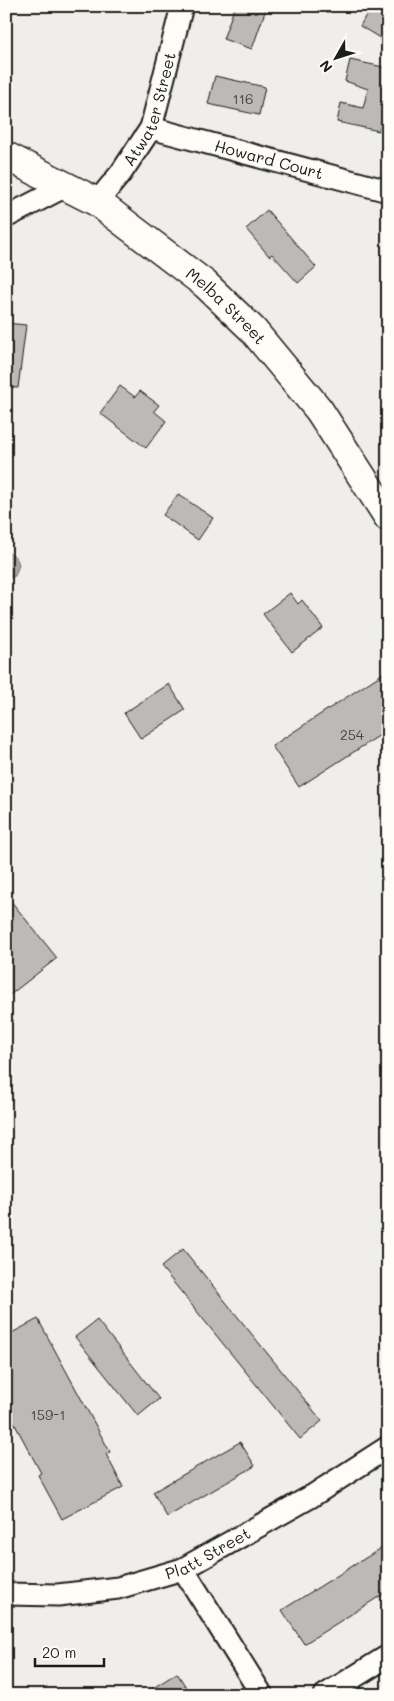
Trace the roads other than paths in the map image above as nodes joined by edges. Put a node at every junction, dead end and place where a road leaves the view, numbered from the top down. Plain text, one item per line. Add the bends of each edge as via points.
1 (182, 6) edge
2 (151, 128) junction
3 (6, 156) edge
4 (66, 186) junction
5 (388, 191) edge
6 (97, 202) junction
7 (6, 217) edge
8 (388, 517) edge
9 (388, 1447) edge
10 (183, 1570) junction
11 (6, 1594) edge
12 (388, 1656) edge
13 (262, 1695) edge
14 (325, 1695) edge

1 - 2 street, Atwater Street
2 - 5 street, Howard Court
2 - 6 street, Atwater Street via 121,174
3 - 4 main road, Melba Street
4 - 6 main road, Melba Street
4 - 7 street
6 - 8 main road, Melba Street via 205,284 252,329 319,410
9 - 10 street, Platt Street via 312,1496
10 - 11 street, Platt Street via 118,1588 58,1595
10 - 13 street
12 - 14 street

